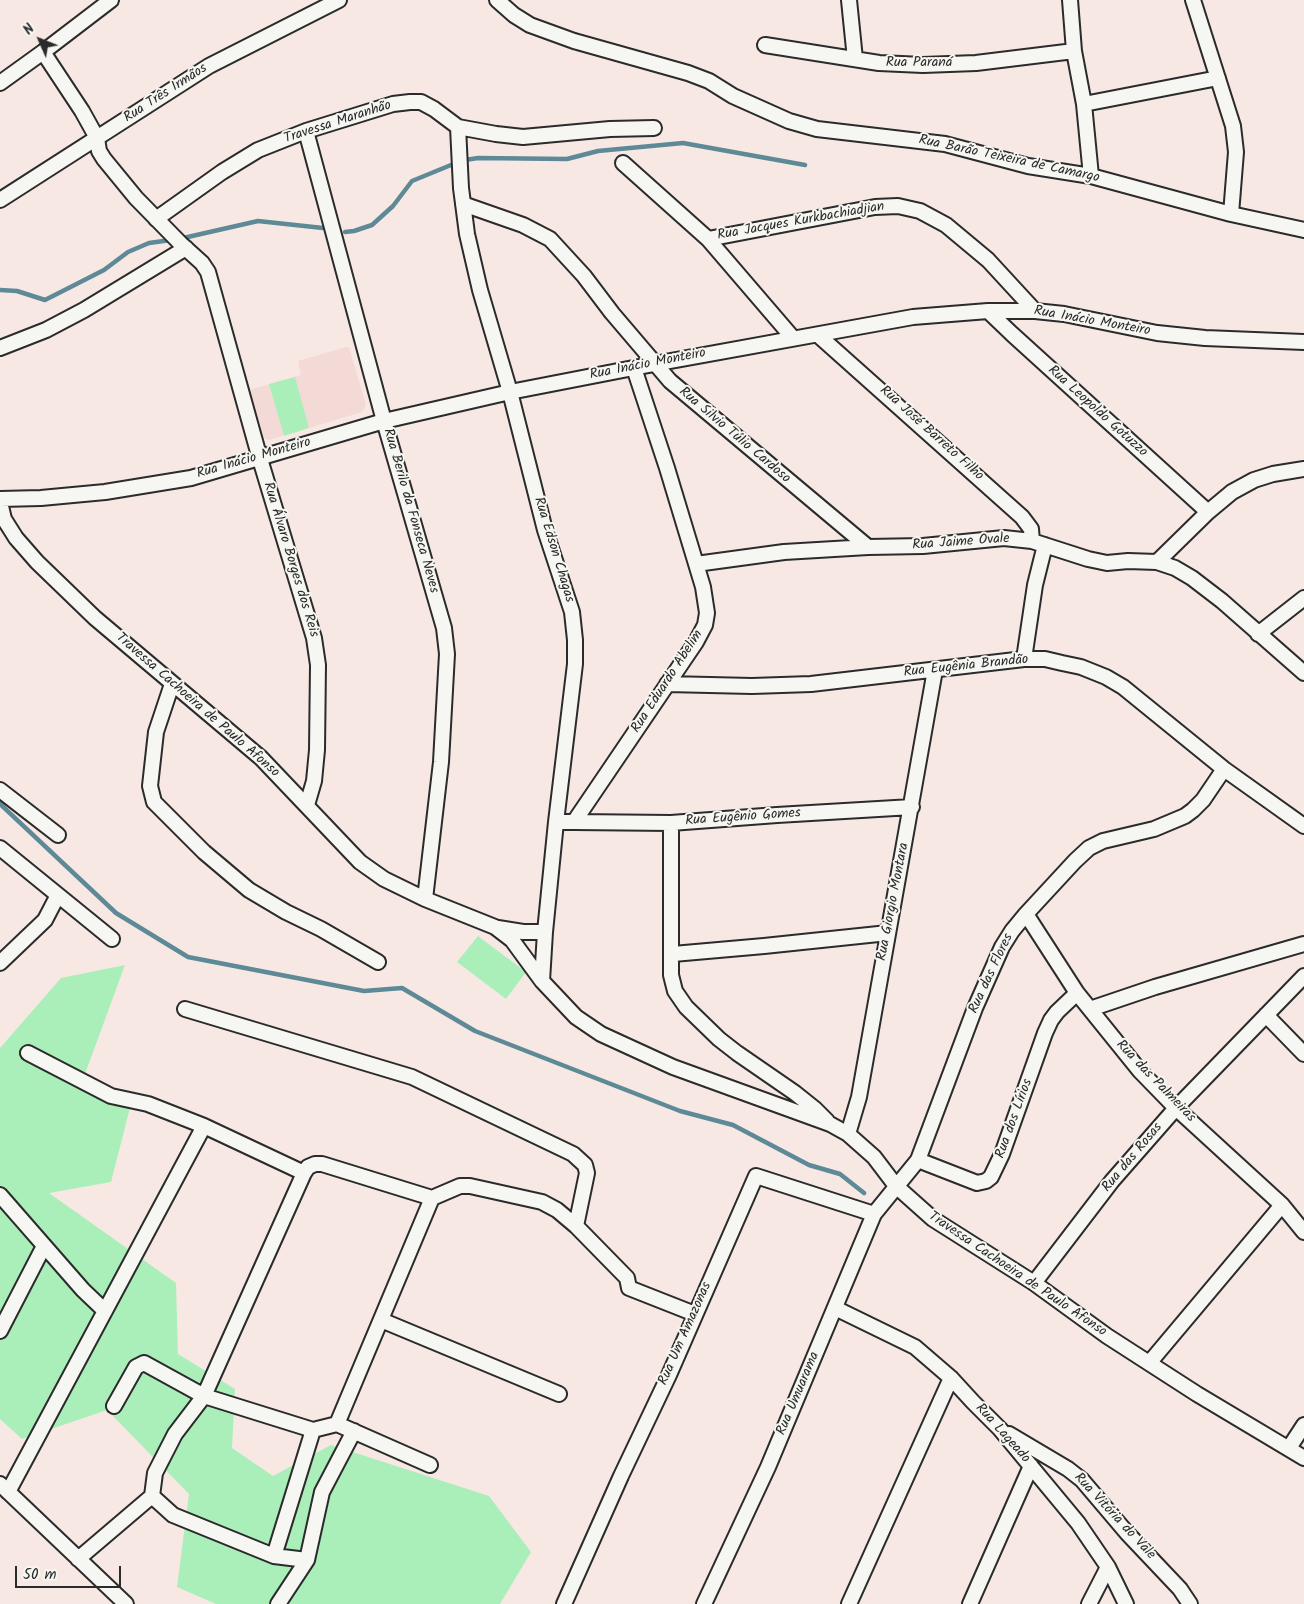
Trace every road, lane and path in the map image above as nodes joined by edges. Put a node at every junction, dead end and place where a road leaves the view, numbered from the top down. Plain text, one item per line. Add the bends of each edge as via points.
1 (111, 0) edge
2 (339, 0) edge
3 (498, 0) edge
4 (849, 0) edge
5 (1070, 0) edge
6 (1186, 0) edge
7 (1194, 0) edge
8 (765, 45) dead end
9 (1074, 51) junction
10 (43, 52) junction
11 (855, 59) junction
12 (1218, 78) junction
13 (0, 83) edge
14 (1084, 104) junction
15 (458, 127) junction
16 (654, 128) dead end
17 (306, 130) junction
18 (97, 138) junction
19 (623, 162) dead end
20 (1091, 176) junction
21 (0, 200) edge
22 (463, 204) junction
23 (1231, 214) junction
24 (158, 220) junction
25 (1304, 230) edge
26 (708, 239) junction
27 (183, 246) junction
28 (1035, 310) junction
29 (988, 311) junction
30 (818, 335) junction
31 (792, 338) junction
32 (1304, 342) edge
33 (0, 348) edge
34 (654, 364) junction
35 (634, 368) junction
36 (510, 392) junction
37 (384, 421) junction
38 (260, 458) junction
39 (1304, 469) edge
40 (0, 501) edge
41 (1208, 512) junction
42 (1039, 543) junction
43 (868, 547) junction
44 (1157, 562) junction
45 (696, 564) junction
46 (1304, 598) edge
47 (1258, 634) junction
48 (1024, 659) junction
49 (935, 670) junction
50 (1304, 673) edge
51 (172, 684) junction
52 (667, 684) junction
53 (1224, 769) junction
54 (0, 790) edge
55 (307, 805) junction
56 (912, 806) junction
57 (556, 822) junction
58 (574, 822) junction
59 (671, 824) junction
60 (1304, 826) edge
61 (58, 835) dead end
62 (0, 848) edge
63 (58, 895) junction
64 (425, 898) junction
65 (1026, 914) junction
66 (495, 927) junction
67 (545, 932) junction
68 (888, 933) junction
69 (112, 939) dead end
70 (1304, 944) edge
71 (672, 954) junction
72 (378, 962) dead end
73 (0, 963) edge
74 (1304, 976) edge
75 (542, 981) junction
76 (1077, 993) junction
77 (185, 1009) dead end
78 (1090, 1009) junction
79 (1266, 1015) junction
80 (28, 1053) dead end
81 (1304, 1054) edge
82 (1176, 1108) junction
83 (830, 1124) junction
84 (204, 1126) junction
85 (848, 1134) junction
86 (918, 1160) junction
87 (304, 1173) junction
88 (896, 1186) junction
89 (0, 1194) edge
90 (432, 1198) junction
91 (1282, 1205) junction
92 (874, 1214) junction
93 (576, 1226) junction
94 (1304, 1232) edge
95 (44, 1246) junction
96 (1034, 1284) junction
97 (835, 1308) junction
98 (105, 1311) junction
99 (695, 1314) junction
100 (381, 1320) junction
101 (0, 1331) edge
102 (1150, 1362) junction
103 (951, 1378) junction
104 (559, 1394) dead end
105 (204, 1396) junction
106 (114, 1406) dead end
107 (338, 1424) junction
108 (1304, 1425) edge
109 (1000, 1429) junction
110 (313, 1430) junction
111 (354, 1431) junction
112 (1289, 1448) junction
113 (1304, 1458) edge
114 (430, 1465) dead end
115 (1031, 1466) junction
116 (4, 1488) edge
117 (152, 1496) junction
118 (274, 1556) junction
119 (78, 1559) junction
120 (307, 1560) junction
121 (1108, 1567) junction
122 (126, 1604) edge
123 (278, 1604) edge
124 (564, 1604) edge
125 (704, 1604) edge
126 (849, 1604) edge
127 (970, 1604) edge
128 (1089, 1604) edge
129 (1126, 1604) edge
130 (1190, 1604) edge

1 - 10 street
2 - 18 street, Rua Três Irmãos via 209,66
3 - 20 street, Rua Barão Teixeira de Camargo via 514,16 530,24 574,41 688,73 789,121 817,129 944,144 1028,166
4 - 11 street
5 - 9 street
6 - 7 street
7 - 12 street
8 - 11 street, Rua Paraná
9 - 11 street, Rua Paraná via 946,65
9 - 14 street
10 - 13 street
10 - 18 street
12 - 14 street
12 - 23 street via 1234,126 1235,180
14 - 20 street
15 - 16 street, Travessa Maranhão via 522,137
15 - 17 street, Travessa Maranhão via 422,102 410,102
15 - 22 street, Rua Edson Chagas
17 - 24 street, Travessa Maranhão via 258,150 222,172
17 - 37 street, Rua Berilo da Fonseca Neves
18 - 21 street, Rua Três Irmãos
18 - 24 street via 99,151 117,177
19 - 26 street
20 - 23 street, Rua Barão Teixeira de Camargo
22 - 34 street, Rua Silvio Túlio Cardoso via 550,239
22 - 36 street, Rua Edson Chagas via 480,290
23 - 25 street, Rua Barão Teixeira de Camargo
24 - 27 street, Rua Álvaro Borges dos Reis
26 - 28 street, Rua Jacques Kurkbachiadjian via 875,207 912,209 946,225 988,260
26 - 31 street
27 - 33 street via 84,310 46,330
27 - 38 street, Rua Álvaro Borges dos Reis via 208,272
28 - 29 street, Rua Inácio Monteiro
28 - 32 street, Rua Inácio Monteiro via 1157,333
29 - 30 street, Rua Inácio Monteiro via 913,318
29 - 41 street, Rua Leopoldo Gotuzzo
30 - 31 street, Rua Inácio Monteiro
30 - 42 street, Rua José Barreto Filho via 1022,517
31 - 34 street, Rua Inácio Monteiro
34 - 35 street, Rua Inácio Monteiro
34 - 43 street, Rua Silvio Túlio Cardoso via 683,393
35 - 36 street, Rua Inácio Monteiro
35 - 45 street, Rua Eduardo Abelim
36 - 37 street, Rua Inácio Monteiro
36 - 57 street, Rua Edson Chagas via 545,530 572,612 575,640
37 - 38 street, Rua Inácio Monteiro
37 - 64 street, Rua Berilo da Fonseca Neves via 444,628 447,654 441,762
38 - 40 street, Rua Inácio Monteiro via 192,478 114,490
38 - 55 street, Rua Álvaro Borges dos Reis via 314,638 318,666 318,750
39 - 41 street via 1254,480 1232,492
40 - 51 street, Travessa Cachoeira de Paulo Afonso via 4,519 38,562 95,618
41 - 44 street
42 - 43 street, Rua Jaime Ovale via 1004,538 923,546
42 - 44 street, Rua Jaime Ovale via 1107,563 1128,560
42 - 48 street
43 - 45 street, Rua Jaime Ovale via 784,552
44 - 47 street, Rua Jaime Ovale via 1192,578
45 - 52 street, Rua Eduardo Abelim via 707,613 705,625
46 - 47 street
47 - 50 street, Rua Jaime Ovale
48 - 49 street, Rua Eugênia Brandão
48 - 53 street, Rua Eugênia Brandão via 1045,659 1081,667 1106,677
49 - 52 street, Rua Eugênia Brandão via 811,684
49 - 56 street, Rua Giorgio Montara
51 - 55 street, Travessa Cachoeira de Paulo Afonso via 261,758
51 - 72 street via 156,732 150,786 154,802 204,852 249,890
52 - 58 street, Rua Eduardo Abelim
53 - 60 street, Rua Eugênia Brandão
53 - 65 street, Rua das Flores via 1203,800 1185,816 1154,829 1102,841 1089,848
54 - 61 street
55 - 64 street, Travessa Cachoeira de Paulo Afonso via 360,862 384,879
56 - 59 street, Rua Eugênio Gomes
56 - 68 street, Rua Giorgio Montara
57 - 58 street
57 - 67 street, Rua Edson Chagas
58 - 59 street, Rua Eugênio Gomes
59 - 71 street
62 - 63 street
63 - 69 street
63 - 73 street via 45,920
64 - 66 street, Travessa Cachoeira de Paulo Afonso
65 - 76 street, Rua das Palmeiras
65 - 86 street, Rua das Flores via 998,955
66 - 67 street, Travessa Cachoeira de Paulo Afonso
66 - 75 street, Travessa Cachoeira de Paulo Afonso via 512,940
67 - 75 street, Rua Edson Chagas
68 - 71 street
68 - 85 street, Rua Giorgio Montara via 859,1097
70 - 78 street
71 - 83 street via 671,975 675,991 686,1006 737,1053 816,1109
74 - 79 street, Rua das Rosas
75 - 83 street, Travessa Cachoeira de Paulo Afonso via 576,1017 601,1034 673,1067
76 - 78 street, Rua das Palmeiras
76 - 86 street, Rua dos Lírios via 1057,1012 1045,1032 991,1178 977,1183
77 - 93 street via 412,1077 573,1154 585,1165 587,1172
78 - 82 street, Rua das Palmeiras via 1140,1071
79 - 81 street
79 - 82 street, Rua das Rosas
80 - 84 street via 111,1096 148,1104
82 - 91 street, Rua das Palmeiras
82 - 96 street, Rua das Rosas via 1112,1181
83 - 85 street, Travessa Cachoeira de Paulo Afonso
84 - 87 street
84 - 98 street
85 - 88 street, Travessa Cachoeira de Paulo Afonso via 874,1156
86 - 88 street, Rua das Flores
87 - 90 street via 308,1167 322,1164
87 - 105 street
88 - 92 street, Rua Umuarama
88 - 96 street, Travessa Cachoeira de Paulo Afonso via 933,1219
89 - 95 street
90 - 93 street via 460,1186 478,1186 542,1202
90 - 100 street
91 - 94 street, Rua das Palmeiras
91 - 102 street
92 - 97 street, Rua Umuarama
92 - 99 street, Rua Um Amazonas via 756,1176
93 - 99 street via 626,1278 629,1288
95 - 98 street
95 - 101 street
96 - 102 street, Travessa Cachoeira de Paulo Afonso
97 - 103 street, Rua Lageado via 915,1347
97 - 125 street, Rua Umuarama via 768,1467
98 - 116 street
99 - 124 street, Rua Um Amazonas
100 - 104 street
100 - 107 street
102 - 112 street, Travessa Cachoeira de Paulo Afonso
103 - 109 street, Rua Lageado
103 - 126 street
105 - 106 street via 144,1363 136,1367
105 - 110 street
105 - 117 street via 171,1442 155,1473
107 - 110 street
107 - 111 street
108 - 112 street
109 - 115 street, Rua Lageado
109 - 130 street, Rua Vitória do Vale via 1082,1480
110 - 118 street
111 - 114 street
111 - 120 street via 322,1492
112 - 113 street, Travessa Cachoeira de Paulo Afonso
115 - 121 street, Rua Lageado via 1078,1523
115 - 127 street
116 - 119 street
117 - 118 street via 173,1515
117 - 119 street
118 - 120 street
119 - 122 street
120 - 123 street
121 - 128 street
121 - 129 street, Rua Lageado

